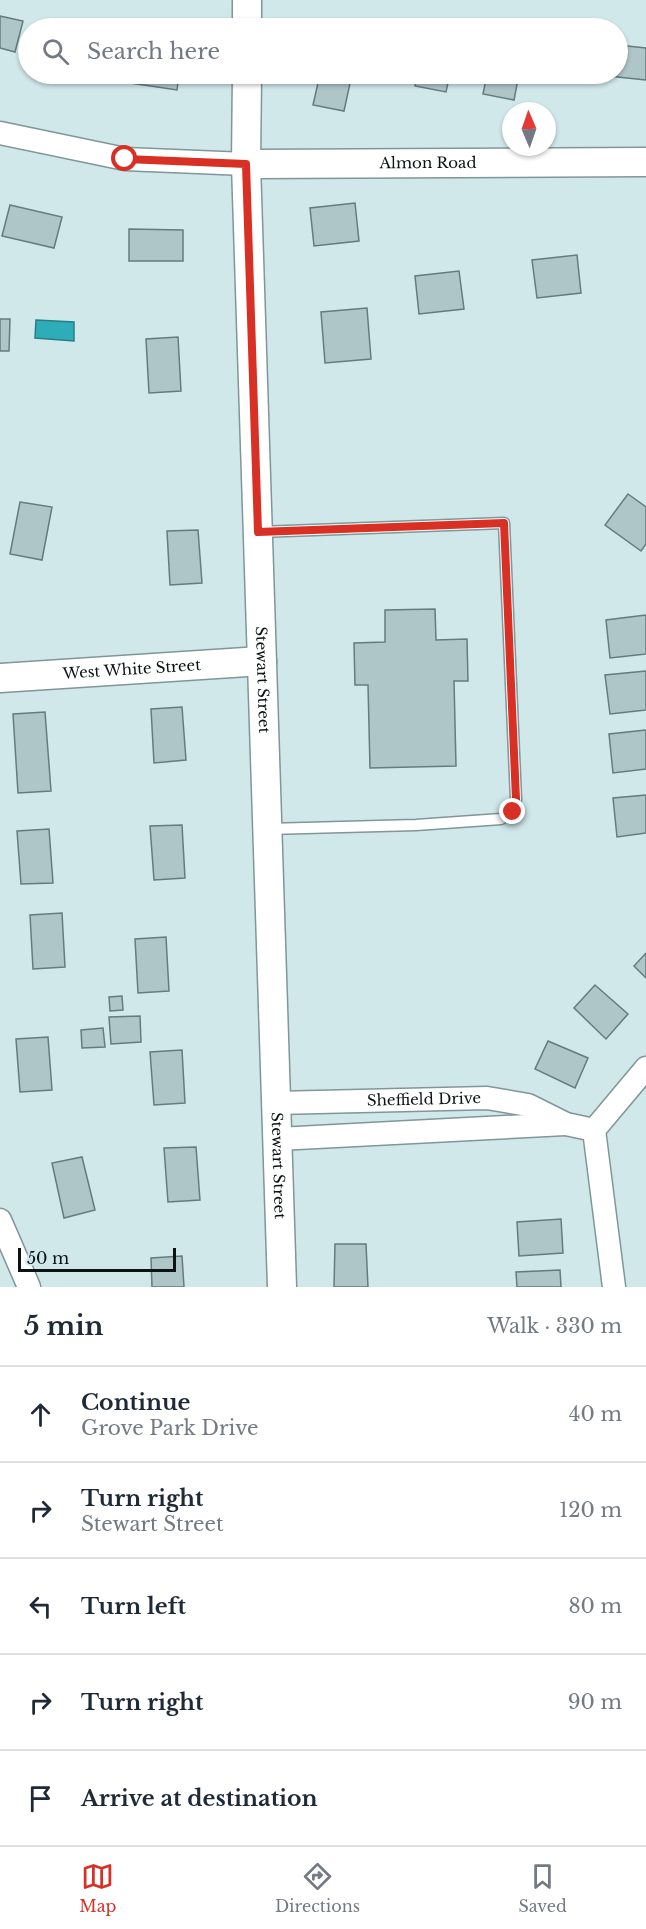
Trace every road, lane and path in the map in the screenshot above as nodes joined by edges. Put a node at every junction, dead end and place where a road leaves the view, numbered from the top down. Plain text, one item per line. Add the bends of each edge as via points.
1 (248, 0) edge
2 (247, 18) edge
3 (247, 84) edge
4 (0, 133) edge
5 (646, 162) edge
6 (246, 164) junction
7 (258, 532) junction
8 (262, 661) junction
9 (0, 678) edge
10 (268, 829) junction
11 (646, 1068) edge
12 (276, 1103) junction
13 (566, 1124) junction
14 (594, 1130) junction
15 (278, 1139) junction
16 (0, 1220) edge
17 (29, 1287) edge
18 (282, 1287) edge
19 (614, 1287) edge

1 - 2 street
3 - 6 street, Stewart Street
4 - 6 street via 125,159
5 - 6 street, Almon Road
6 - 7 street, Stewart Street
7 - 8 street, Stewart Street
7 - 10 lane via 504,523 516,799 513,812 501,819
8 - 9 street, West White Street
8 - 10 street, Stewart Street
10 - 12 street, Stewart Street
11 - 14 street
12 - 13 street, Sheffield Drive via 488,1098 528,1105
12 - 15 street, Stewart Street
13 - 14 street, Sheffield Drive
13 - 15 street, Sheffield Drive
14 - 19 street
15 - 18 street, Stewart Street
16 - 17 street

